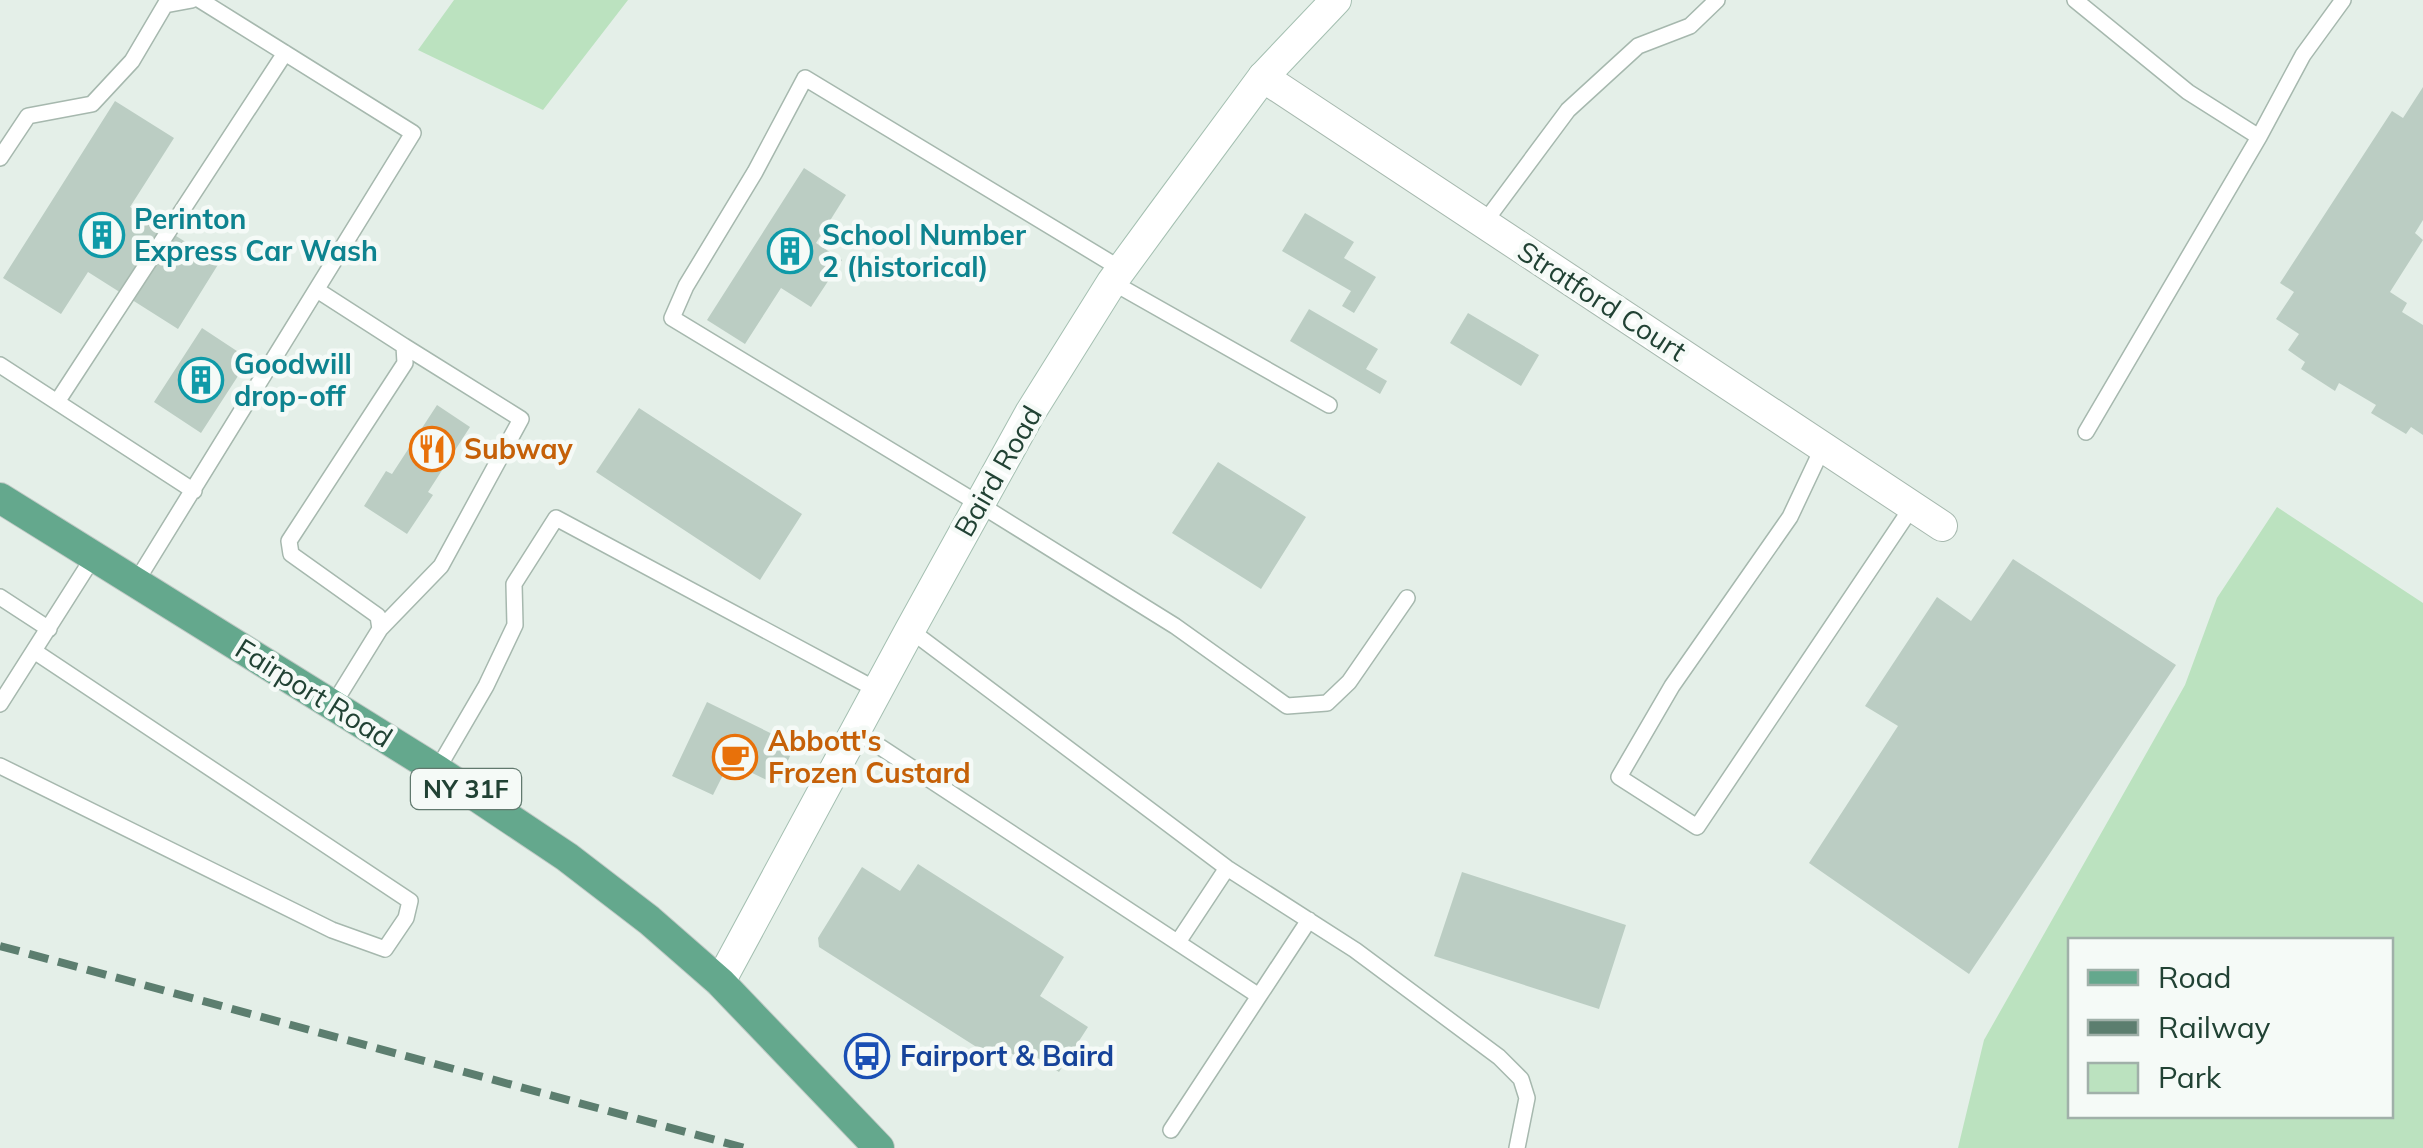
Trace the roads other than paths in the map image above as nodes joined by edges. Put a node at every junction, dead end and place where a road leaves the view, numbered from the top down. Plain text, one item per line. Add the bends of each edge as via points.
1 (192, 0) edge
2 (200, 0) edge
3 (1336, 0) edge
4 (1716, 0) edge
5 (2076, 0) edge
6 (2343, 0) edge
7 (284, 53) junction
8 (1263, 77) junction
9 (2259, 137) junction
10 (0, 158) edge
11 (1484, 223) junction
12 (1117, 276) junction
13 (317, 290) junction
14 (404, 346) junction
15 (0, 366) edge
16 (57, 402) junction
17 (1329, 405) dead end
18 (2086, 432) dead end
19 (1823, 447) junction
20 (194, 492) junction
21 (0, 498) edge
22 (979, 504) junction
23 (1912, 506) junction
24 (1942, 526) dead end
25 (94, 556) junction
26 (136, 582) junction
27 (0, 597) edge
28 (1408, 598) dead end
29 (49, 629) junction
30 (380, 629) junction
31 (910, 630) junction
32 (34, 651) junction
33 (877, 690) junction
34 (0, 704) edge
35 (333, 706) junction
36 (856, 730) junction
37 (0, 766) edge
38 (437, 770) junction
39 (1227, 868) junction
40 (1309, 920) junction
41 (1178, 942) junction
42 (720, 982) junction
43 (1259, 996) junction
44 (1170, 1130) dead end
45 (879, 1148) edge
46 (1517, 1148) edge

1 - 10 lane via 165,4 132,62 92,104 28,116
2 - 7 lane
3 - 8 street, Baird Road
4 - 11 lane via 1690,26 1638,46 1568,110
5 - 9 lane via 2188,92
6 - 9 lane via 2303,55
7 - 13 lane via 413,133
7 - 16 lane
8 - 11 street, Stratford Court
8 - 12 street, Baird Road
9 - 18 lane
11 - 19 street, Stratford Court
12 - 17 lane
12 - 22 street, Baird Road
12 - 22 lane via 805,78 672,318
13 - 14 lane
13 - 20 lane
14 - 30 lane via 405,363 289,541 291,554 378,616
14 - 30 lane via 520,419 441,566
15 - 16 lane
16 - 20 lane
19 - 23 street, Stratford Court
19 - 23 lane via 1790,517 1672,686 1619,777 1697,827
20 - 26 lane
21 - 25 main road, Fairport Road / NY 31F
22 - 28 lane via 1175,626 1287,706 1327,703
22 - 31 street, Baird Road
23 - 24 street, Stratford Court
25 - 26 main road, Fairport Road / NY 31F
25 - 29 lane
26 - 35 main road, Fairport Road / NY 31F
27 - 29 lane
29 - 32 lane
30 - 35 lane
31 - 33 street, Baird Road
31 - 39 lane
32 - 34 lane
32 - 37 lane via 410,901 406,918 386,949 332,930
33 - 36 street, Baird Road
33 - 38 lane via 556,518 514,584 515,625
35 - 38 main road, Fairport Road / NY 31F
36 - 41 lane
36 - 42 street, Baird Road
38 - 42 main road, Fairport Road / NY 31F via 567,856
39 - 40 lane
39 - 41 lane
40 - 43 lane
40 - 46 lane via 1521,1078 1527,1098
41 - 43 lane
42 - 45 main road, Fairport Road / NY 31F
43 - 44 lane

